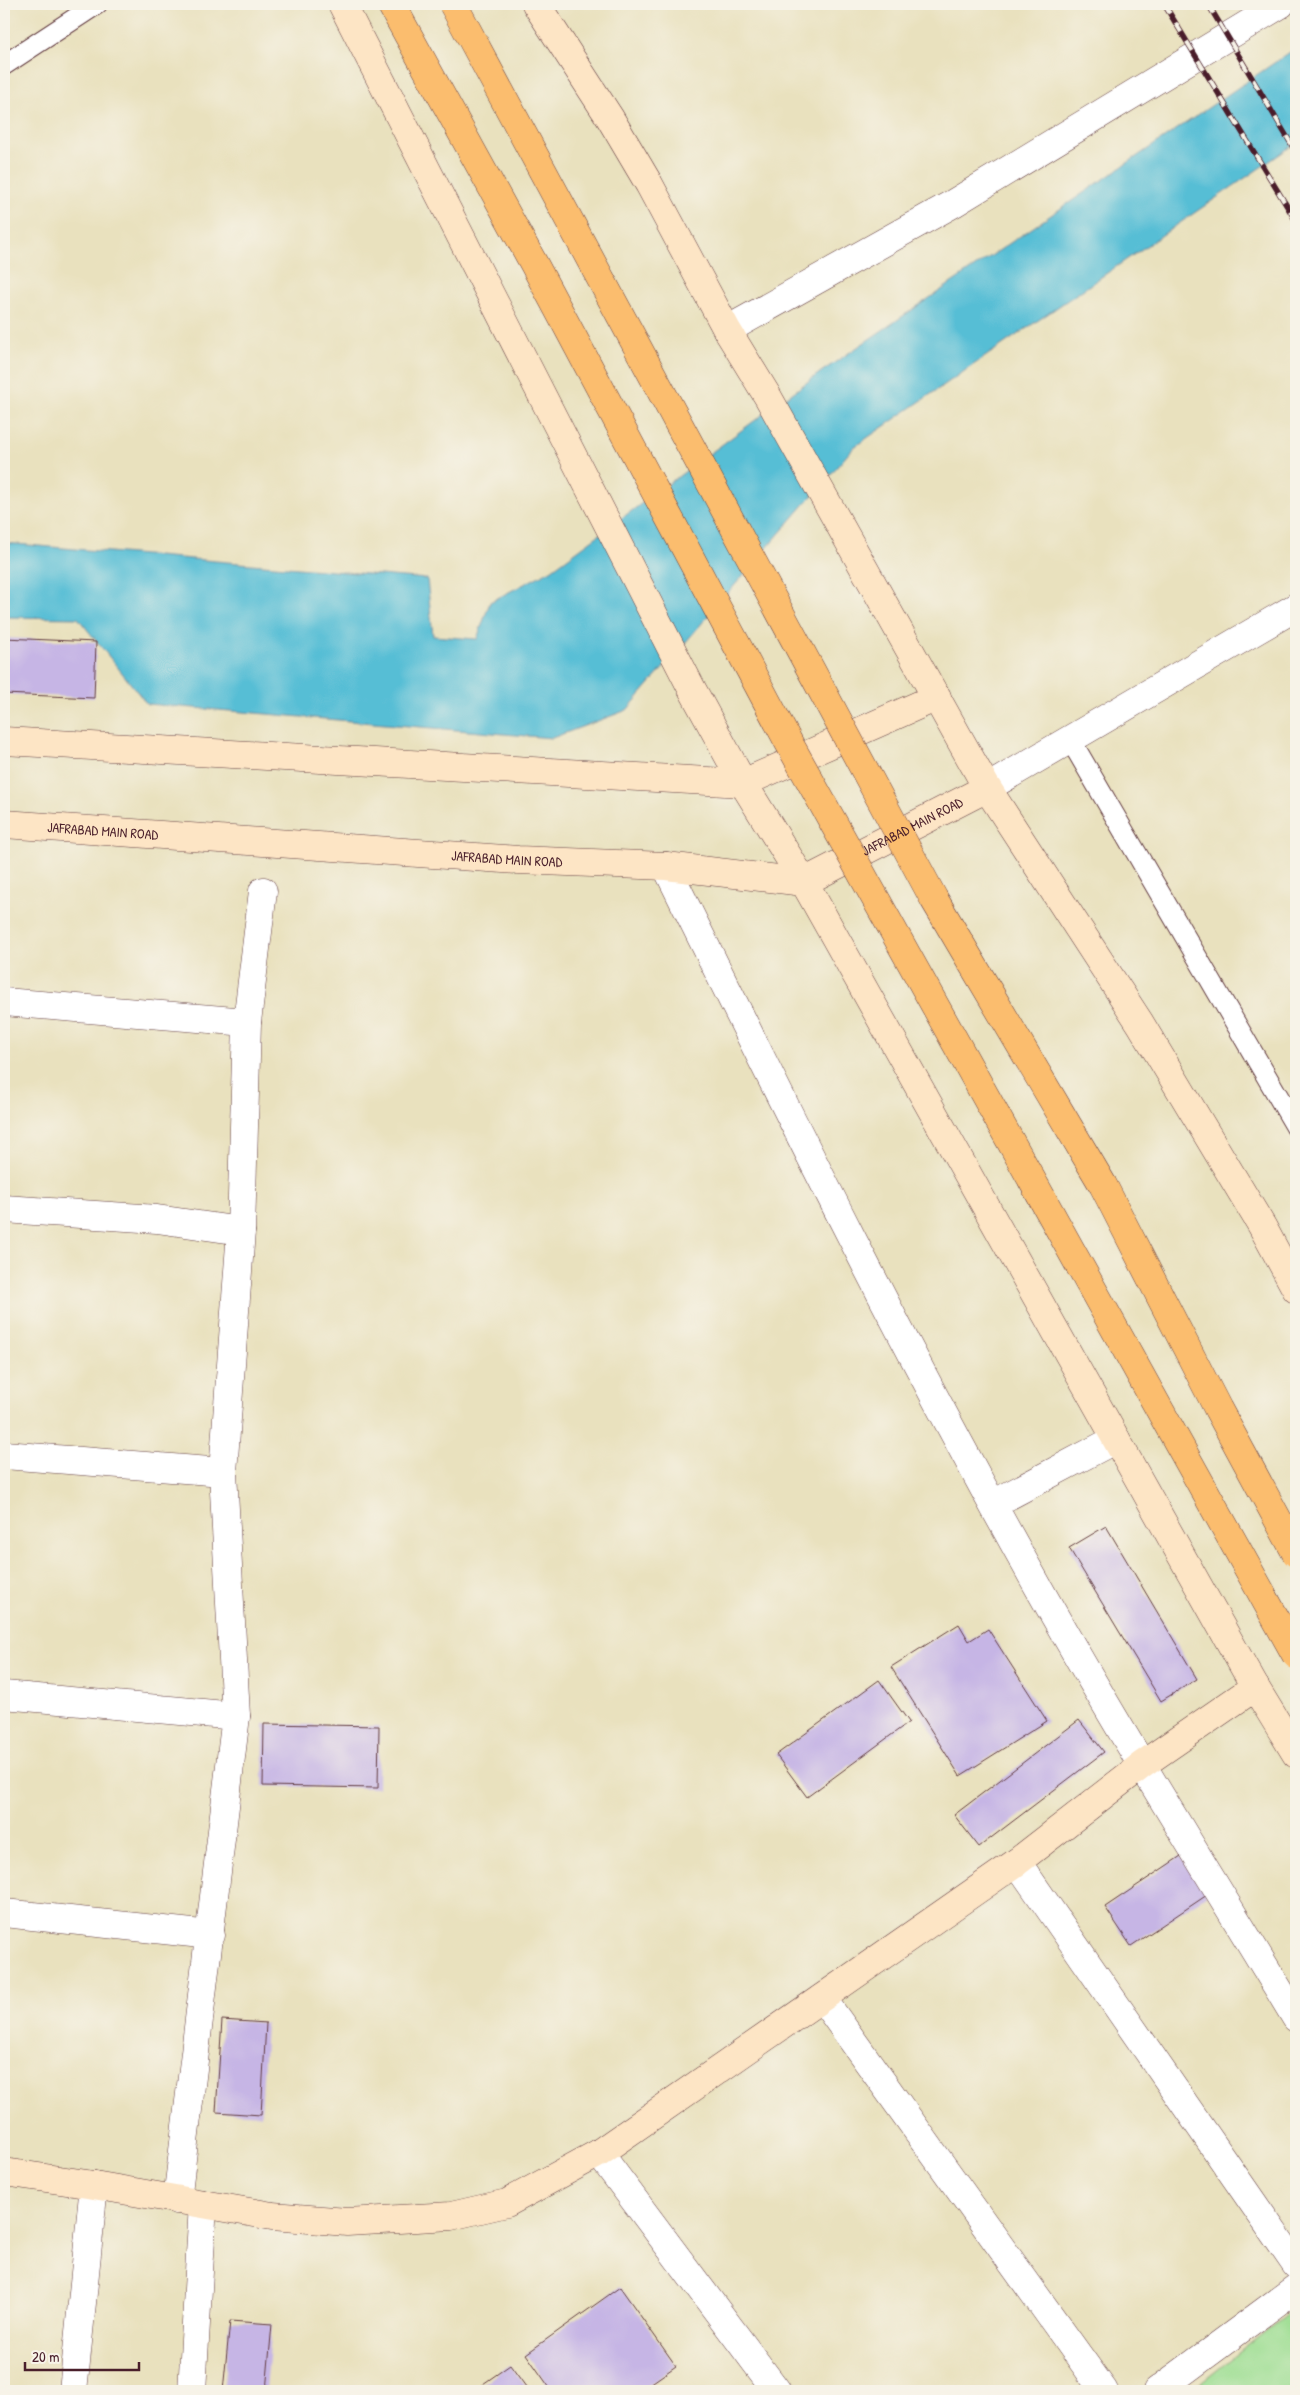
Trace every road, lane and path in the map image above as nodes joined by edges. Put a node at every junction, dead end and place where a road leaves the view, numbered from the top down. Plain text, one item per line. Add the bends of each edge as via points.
1 (97, 4) edge
2 (342, 4) edge
3 (391, 4) edge
4 (453, 4) edge
5 (536, 4) edge
6 (1281, 4) edge
7 (4, 65) edge
8 (727, 330) junction
9 (1296, 606) edge
10 (937, 697) junction
11 (1070, 739) junction
12 (4, 742) edge
13 (743, 783) junction
14 (987, 788) junction
15 (4, 824) edge
16 (666, 866) junction
17 (804, 882) junction
18 (264, 891) dead end
19 (4, 1002) edge
20 (247, 1022) junction
21 (1296, 1127) edge
22 (4, 1209) edge
23 (241, 1232) junction
24 (1296, 1289) edge
25 (1116, 1439) junction
26 (4, 1455) edge
27 (223, 1472) junction
28 (993, 1504) junction
29 (1296, 1553) edge
30 (1296, 1655) edge
31 (1255, 1687) junction
32 (4, 1695) edge
33 (236, 1716) junction
34 (1296, 1754) edge
35 (1142, 1765) junction
36 (1018, 1862) junction
37 (4, 1913) edge
38 (211, 1935) junction
39 (822, 1998) junction
40 (1296, 2018) edge
41 (599, 2153) junction
42 (4, 2172) edge
43 (94, 2185) junction
44 (177, 2200) junction
45 (203, 2204) junction
46 (1296, 2265) edge
47 (1296, 2288) edge
48 (73, 2391) edge
49 (192, 2391) edge
50 (777, 2391) edge
51 (1104, 2391) edge
52 (1157, 2391) edge

1 - 7 lane
2 - 13 main road
3 - 30 highway, bridge via 534,264 789,743
4 - 29 highway, bridge via 934,898 1103,1185
5 - 8 main road via 644,176
6 - 8 street via 954,202
8 - 10 main road
9 - 11 street
10 - 13 main road
10 - 14 main road
11 - 14 street
11 - 21 lane
12 - 13 main road
13 - 17 main road
14 - 17 main road, JAFRABAD MAIN ROAD
14 - 24 main road via 1140,1023 1262,1226
15 - 16 main road, JAFRABAD MAIN ROAD via 518,860
16 - 17 main road, JAFRABAD MAIN ROAD
16 - 28 street via 819,1177
17 - 25 main road
18 - 20 street
19 - 20 street
20 - 23 street
22 - 23 street via 157,1220
23 - 27 street
25 - 28 street
25 - 31 main road
26 - 27 street
27 - 33 street
28 - 35 street
31 - 34 main road
31 - 35 main road
32 - 33 street
33 - 38 street
35 - 36 main road
35 - 40 street
36 - 39 main road
36 - 46 street
37 - 38 street
38 - 44 street
39 - 41 main road
39 - 51 street
41 - 45 main road via 507,2203 451,2216 347,2222 272,2216
41 - 50 street
42 - 43 main road
43 - 44 main road
43 - 48 street
44 - 45 main road
45 - 49 street
47 - 52 street

